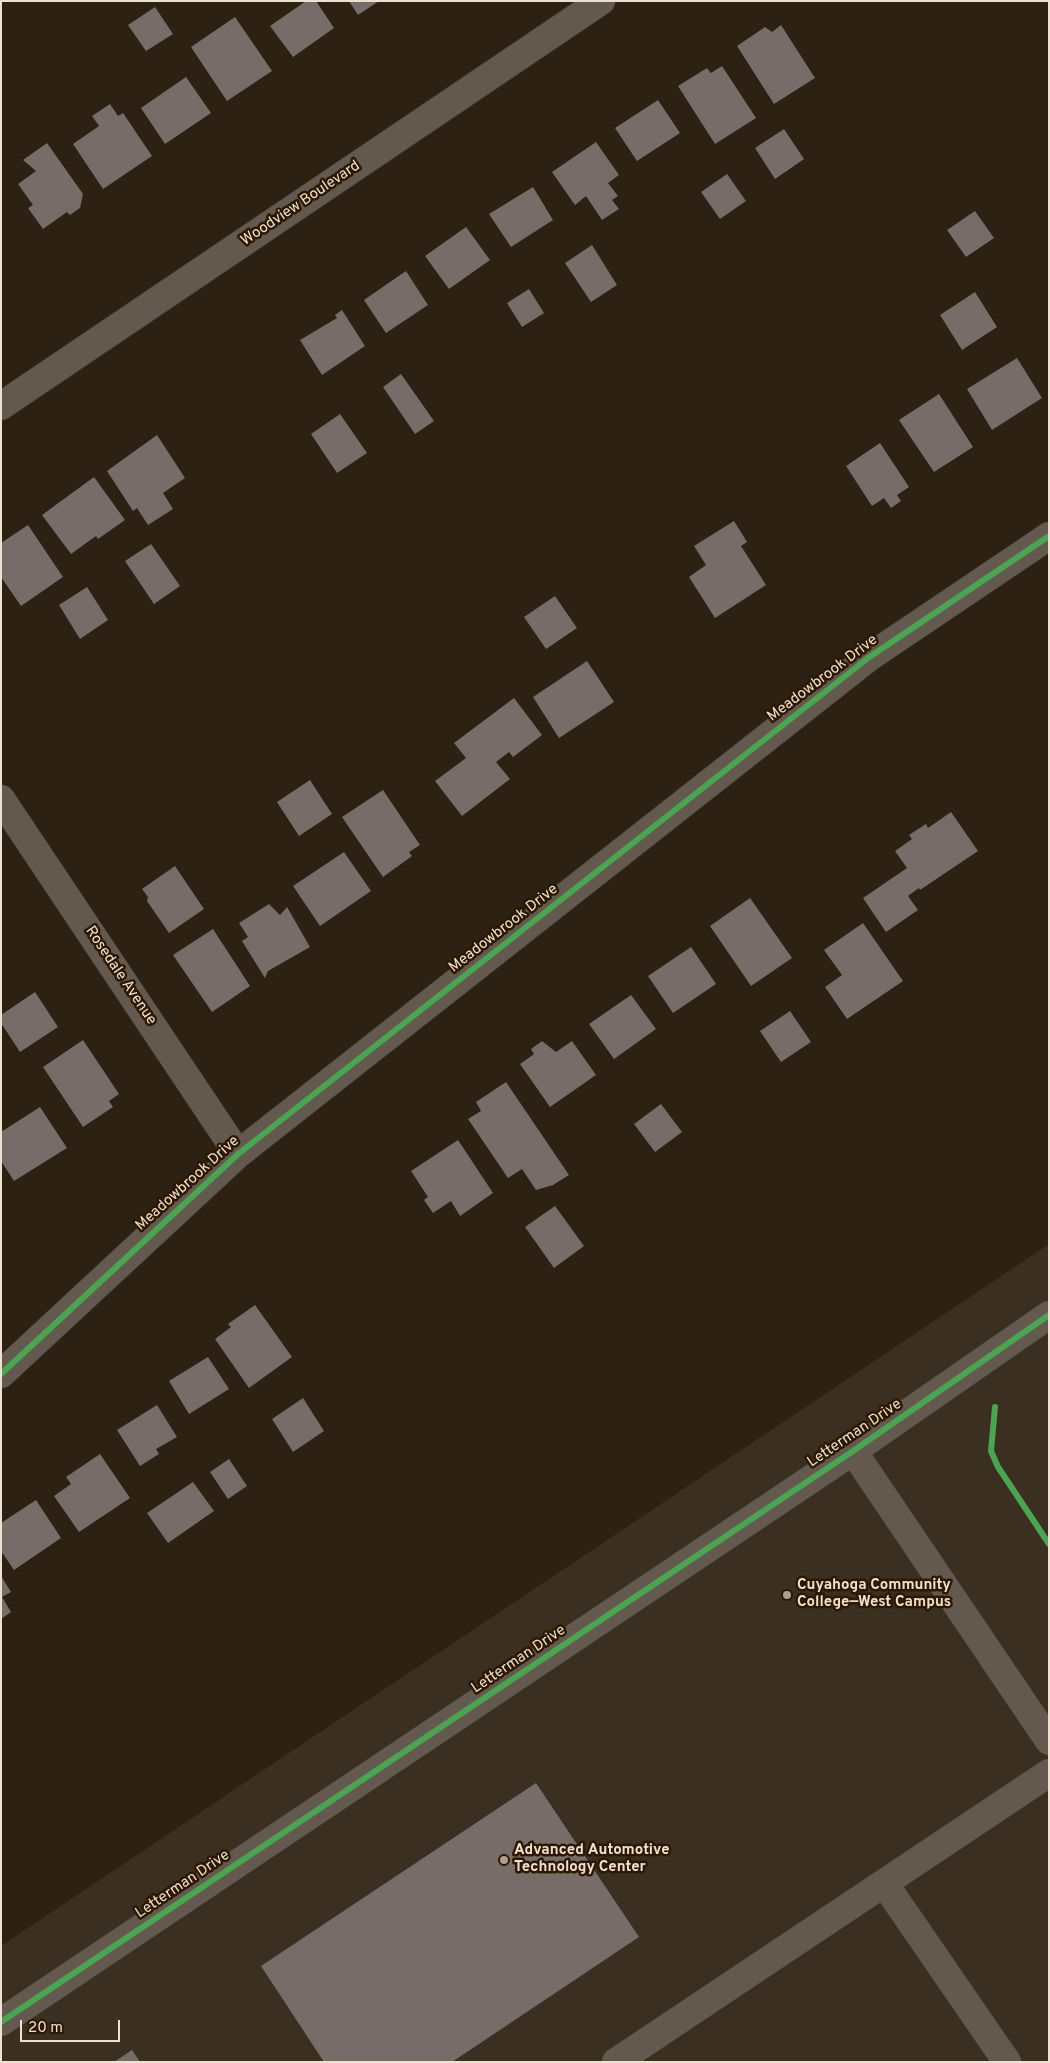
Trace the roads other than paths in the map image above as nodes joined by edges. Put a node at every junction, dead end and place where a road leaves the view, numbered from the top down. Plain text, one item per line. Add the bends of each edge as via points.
1 (601, 1) edge
2 (1, 406) edge
3 (1049, 536) edge
4 (1, 799) edge
5 (238, 1154) junction
6 (1049, 1315) edge
7 (1, 1374) edge
8 (853, 1451) junction
9 (1049, 1741) edge
10 (1049, 1774) edge
11 (884, 1883) junction
12 (1, 2022) edge
13 (616, 2062) edge
14 (1007, 2062) edge

1 - 2 street, Woodview Boulevard
3 - 5 street, Meadowbrook Drive via 868,658
4 - 5 street, Rosedale Avenue
5 - 7 street, Meadowbrook Drive
6 - 8 street, Letterman Drive
8 - 9 street
8 - 12 street, Letterman Drive
10 - 11 street
11 - 13 street
11 - 14 street

